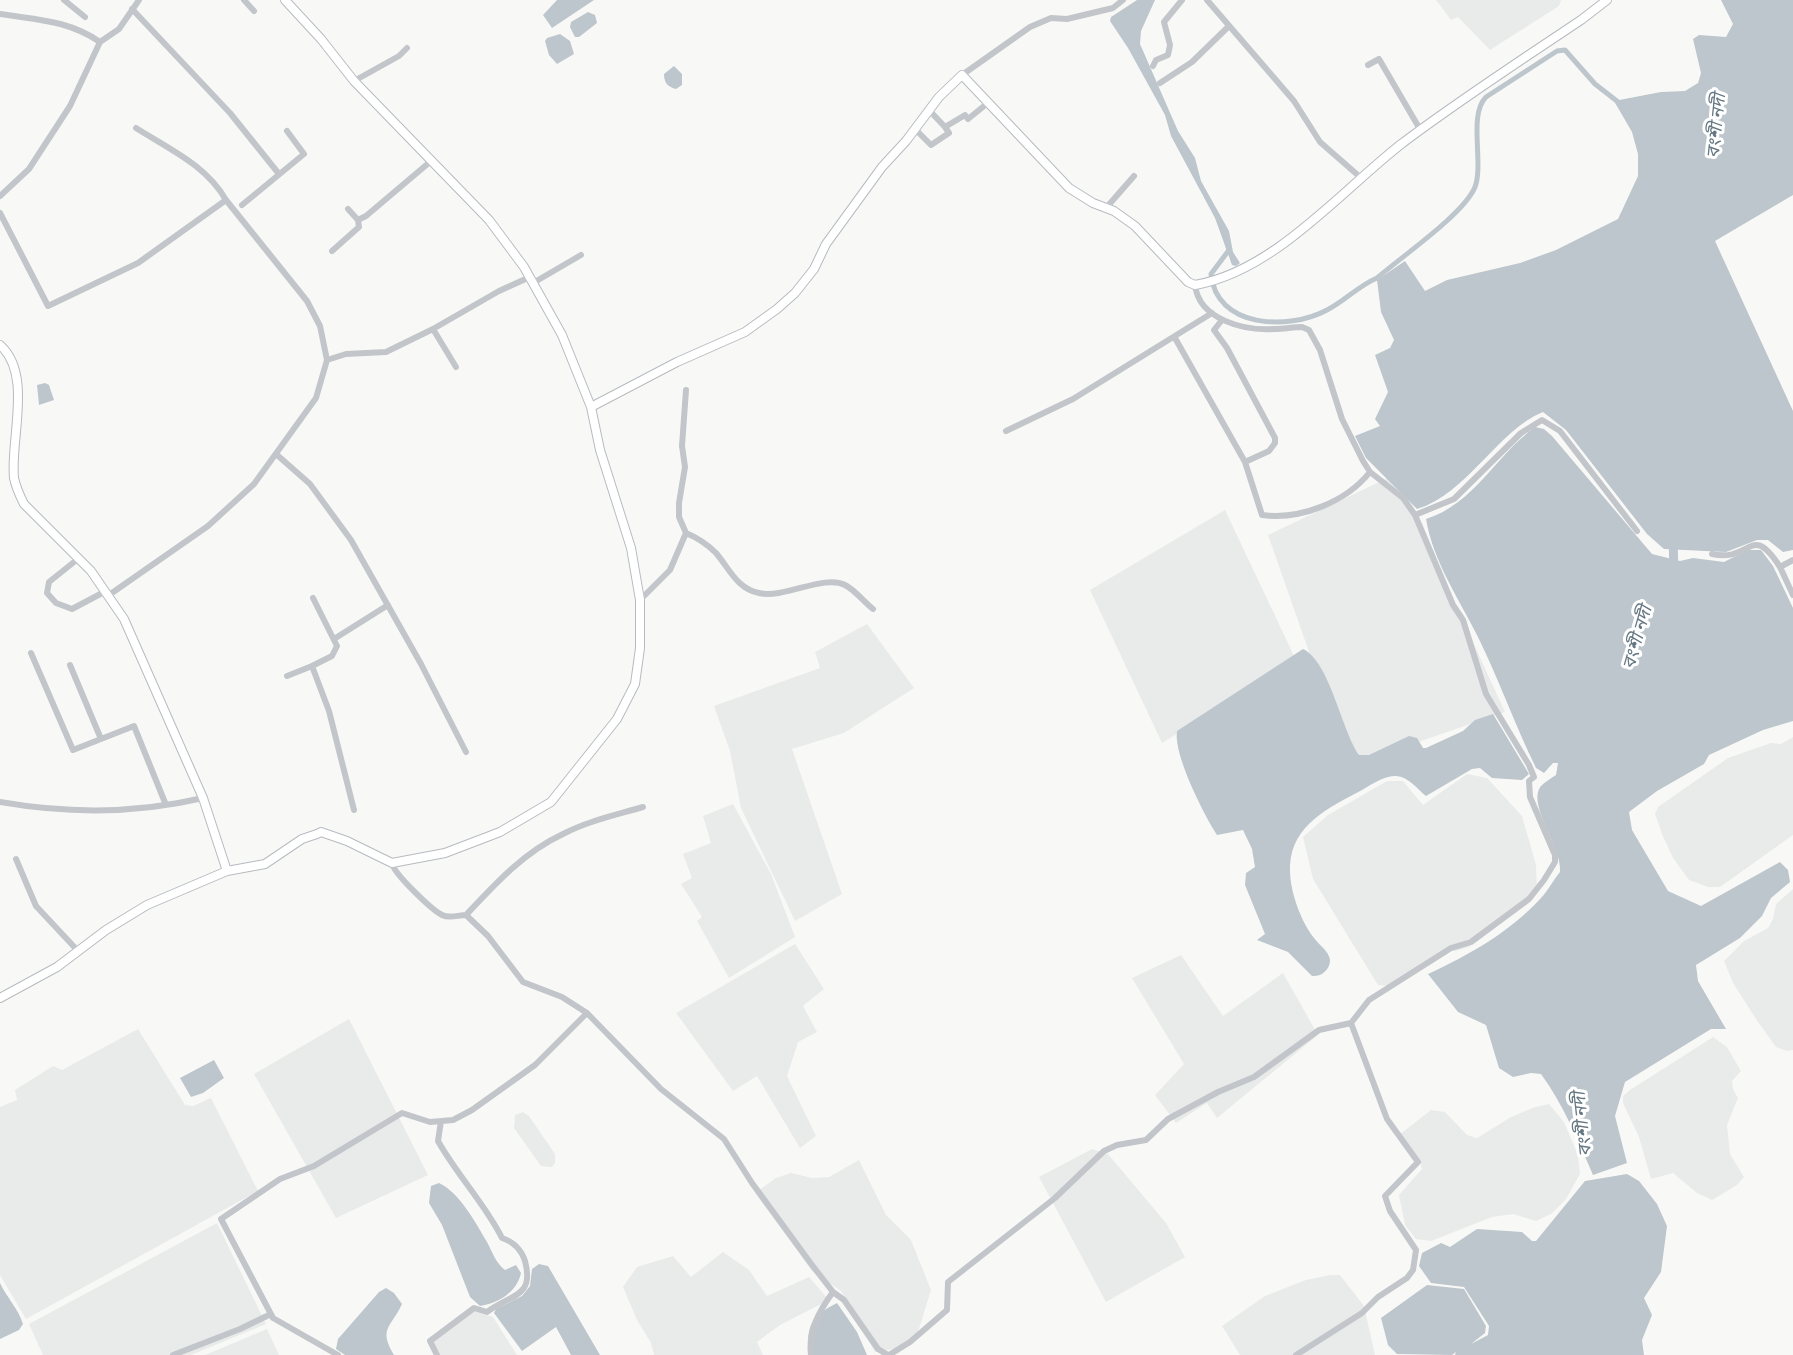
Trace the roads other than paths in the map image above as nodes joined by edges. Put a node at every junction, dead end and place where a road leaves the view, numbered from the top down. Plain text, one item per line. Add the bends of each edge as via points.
1 (64, 0) edge
2 (139, 0) edge
3 (244, 0) edge
4 (285, 0) edge
5 (1123, 0) edge
6 (1182, 0) edge
7 (1207, 0) edge
8 (1606, 0) edge
9 (132, 9) junction
10 (254, 11) dead end
11 (0, 14) edge
12 (85, 17) dead end
13 (1229, 26) junction
14 (100, 42) junction
15 (407, 48) dead end
16 (1368, 65) dead end
17 (1153, 66) dead end
18 (962, 75) junction
19 (354, 81) junction
20 (1160, 83) dead end
21 (989, 102) junction
22 (929, 110) junction
23 (136, 128) dead end
24 (945, 128) junction
25 (916, 130) junction
26 (287, 131) dead end
27 (1421, 131) junction
28 (431, 161) junction
29 (279, 174) junction
30 (1134, 176) dead end
31 (1360, 177) junction
32 (0, 196) edge
33 (226, 200) junction
34 (242, 205) dead end
35 (1106, 208) junction
36 (348, 209) dead end
37 (0, 213) edge
38 (358, 220) junction
39 (333, 251) dead end
40 (580, 255) dead end
41 (531, 280) junction
42 (1198, 284) junction
43 (1212, 313) junction
44 (1222, 320) junction
45 (433, 329) junction
46 (1175, 338) junction
47 (0, 345) edge
48 (327, 360) junction
49 (456, 367) dead end
50 (686, 390) dead end
51 (591, 407) junction
52 (1006, 431) dead end
53 (276, 454) junction
54 (1245, 462) junction
55 (1370, 472) junction
56 (1415, 515) junction
57 (1637, 531) dead end
58 (686, 533) junction
59 (1712, 554) dead end
60 (79, 558) junction
61 (1793, 560) edge
62 (1780, 567) junction
63 (108, 593) junction
64 (1793, 595) edge
65 (313, 598) dead end
66 (640, 600) junction
67 (388, 606) junction
68 (873, 609) dead end
69 (334, 639) junction
70 (31, 653) dead end
71 (70, 665) dead end
72 (312, 666) junction
73 (287, 676) dead end
74 (101, 739) junction
75 (466, 752) dead end
76 (205, 801) junction
77 (0, 802) edge
78 (166, 805) junction
79 (643, 807) dead end
80 (354, 810) dead end
81 (16, 859) dead end
82 (392, 863) junction
83 (227, 871) junction
84 (466, 915) junction
85 (78, 951) junction
86 (0, 998) edge
87 (587, 1013) junction
88 (1351, 1023) junction
89 (441, 1121) junction
90 (833, 1292) junction
91 (271, 1314) junction
92 (173, 1355) edge
93 (338, 1355) edge
94 (437, 1355) edge
95 (811, 1355) edge
96 (889, 1355) edge
97 (1296, 1355) edge

1 - 12 street
2 - 9 street
3 - 10 street
4 - 19 main road
5 - 18 street via 1113,8 1067,19 1051,18 1030,27
6 - 17 street via 1164,22 1170,45 1168,55 1156,60
7 - 13 street
8 - 27 main road
9 - 14 street via 119,29
9 - 29 street via 230,113
11 - 14 street via 59,21 82,29
13 - 20 street via 1192,62
13 - 31 street via 1294,101 1320,142
14 - 32 street via 53,133 29,169
15 - 19 street
16 - 27 street via 1379,59
18 - 21 main road
18 - 22 main road
19 - 28 main road
21 - 24 street via 968,119 965,115
21 - 35 main road via 1069,188
22 - 24 street
22 - 25 main road
23 - 33 street via 199,167
24 - 25 street via 949,133 931,145
25 - 51 main road via 882,167 826,244 814,269 777,309 745,332
26 - 29 street via 304,154
27 - 31 main road
28 - 38 street
28 - 41 main road via 489,220
29 - 34 street
30 - 35 street
31 - 42 main road via 1288,242
33 - 37 street via 138,263 48,306
33 - 48 street via 307,301 320,326
35 - 42 main road via 1135,226 1184,277
36 - 38 street
38 - 39 street via 359,228
40 - 41 street
41 - 45 street via 499,291
41 - 51 main road via 562,335
42 - 43 street via 1201,300
43 - 44 street
43 - 46 street
44 - 54 street via 1214,330 1275,438 1269,451
44 - 55 street via 1254,328 1309,330 1320,350 1342,419
45 - 48 street via 387,352 346,354
45 - 49 street
46 - 52 street via 1073,399
46 - 54 street
47 - 60 main road via 12,359 15,372 18,399 14,477 18,491 24,504
48 - 53 street via 316,398
50 - 58 street via 682,446 685,467 679,510
51 - 66 main road via 600,450 631,548
53 - 63 street via 254,484 207,526
53 - 67 street via 310,484 351,540
54 - 55 street via 1263,515 1276,517 1296,514 1343,496 1356,489
55 - 56 street via 1390,486
56 - 57 street via 1454,499 1521,433 1542,420 1560,431
56 - 88 street via 1462,621 1486,694 1534,777 1529,781 1530,797 1555,862 1529,899 1471,942 1451,948 1369,1000
58 - 66 street via 670,570
58 - 68 street via 704,542 738,582 758,593 832,582 845,585
59 - 62 street via 1734,556 1754,544 1762,544
60 - 63 main road
60 - 63 street via 49,582 47,593 56,603 72,609
61 - 62 street
62 - 64 street
63 - 76 main road via 136,645
65 - 69 street
66 - 82 main road via 639,664 628,701 551,802 471,845
67 - 69 street
67 - 75 street
69 - 72 street via 337,650
70 - 74 street via 73,750
71 - 74 street
72 - 73 street
72 - 80 street via 329,711
74 - 78 street via 134,726
76 - 78 street
76 - 83 main road
77 - 78 street via 84,812
79 - 84 street via 583,825 534,851 510,869
81 - 85 street via 36,906
82 - 83 main road via 321,832 302,839 265,864
82 - 84 street via 396,874 439,913 450,917
83 - 85 main road via 147,905
84 - 87 street via 488,936 523,982 562,997
85 - 86 main road
87 - 89 street via 535,1065 472,1110 453,1120
87 - 90 street via 661,1089 723,1139
88 - 96 street via 1319,1030 1254,1077 1168,1119 1146,1140 1104,1151 1055,1198 948,1282 947,1310
88 - 97 street via 1387,1119 1418,1162 1385,1196 1390,1211 1416,1251 1416,1262 1407,1278 1362,1313
89 - 91 street via 430,1122 402,1113 314,1166 280,1179 221,1219
89 - 94 street via 438,1141 502,1238 514,1242 524,1257 529,1278 524,1290 487,1312 474,1308 430,1341
90 - 95 street via 821,1308 809,1338
90 - 96 street via 844,1300 878,1349
91 - 92 street
91 - 93 street

